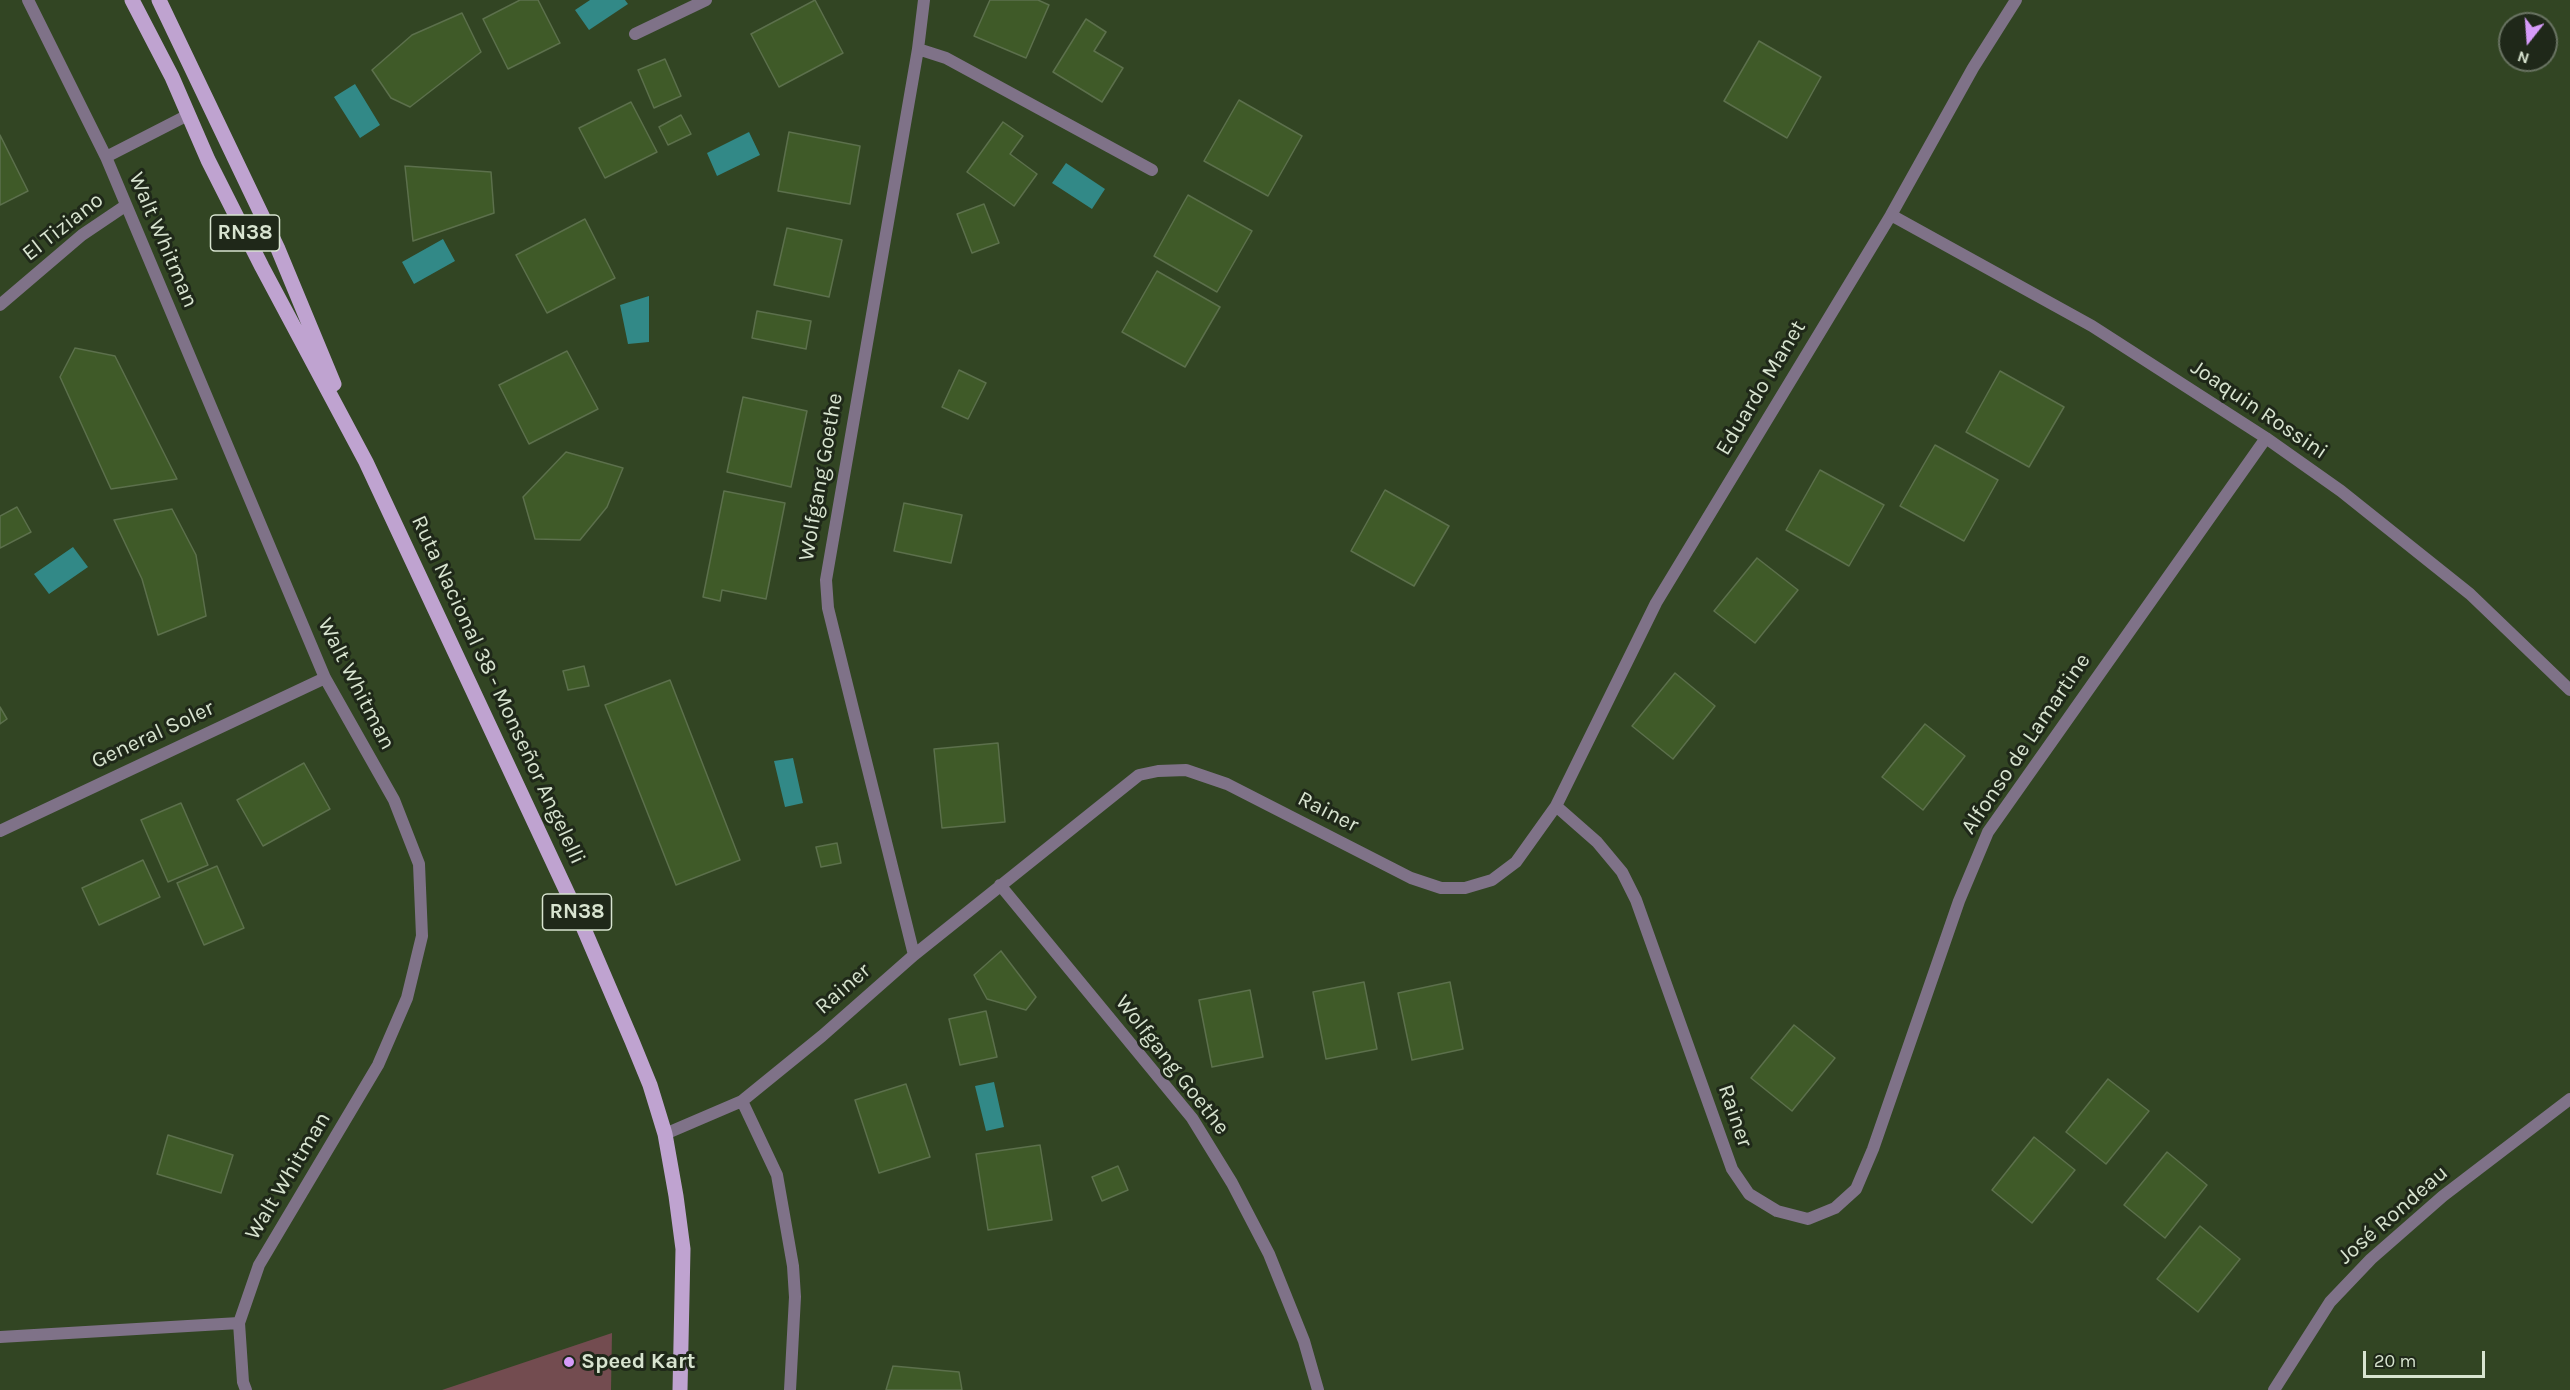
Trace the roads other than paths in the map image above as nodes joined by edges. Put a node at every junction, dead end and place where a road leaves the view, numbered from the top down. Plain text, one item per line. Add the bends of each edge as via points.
1 (28, 0) edge
2 (132, 0) edge
3 (159, 0) edge
4 (706, 0) edge
5 (924, 0) edge
6 (2016, 0) edge
7 (635, 34) dead end
8 (918, 49) junction
9 (188, 115) junction
10 (106, 157) junction
11 (1152, 170) dead end
12 (125, 206) junction
13 (1891, 215) junction
14 (0, 305) edge
15 (2266, 438) junction
16 (366, 462) junction
17 (324, 678) junction
18 (2570, 690) edge
19 (1556, 806) junction
20 (0, 831) edge
21 (1000, 885) junction
22 (914, 956) junction
23 (2570, 1099) edge
24 (742, 1101) junction
25 (665, 1134) junction
26 (1808, 1219) joint
27 (240, 1323) junction
28 (0, 1337) edge
29 (246, 1390) edge
30 (680, 1390) edge
31 (790, 1390) edge
32 (1318, 1390) edge
33 (2274, 1390) edge

1 - 10 street, Walt Whitman
2 - 9 main road, Ruta Nacional 38 - Monseñor Angelelli / RN38
3 - 16 main road, Ruta Nacional 38 - Monseñor Angelelli / RN38 via 278,249
4 - 7 street
5 - 8 street, Wolfgang Goethe
6 - 13 street, Eduardo Manet
8 - 11 street via 946,58
8 - 22 street, Wolfgang Goethe via 825,580 828,608
9 - 10 street, El Tiziano
9 - 16 main road, Ruta Nacional 38 - Monseñor Angelelli / RN38 via 262,267
10 - 12 street, Walt Whitman
12 - 14 street, El Tiziano via 82,236
12 - 17 street, Walt Whitman
13 - 15 street, Joaquin Rossini via 2092,326
13 - 19 street, Eduardo Manet via 1656,603
15 - 18 street, Joaquin Rossini via 2341,491 2470,594
15 - 26 street, Alfonso de Lamartine via 1988,832 1959,901 1856,1189 1835,1208
16 - 25 main road, Ruta Nacional 38 - Monseñor Angelelli / RN38 via 581,922 650,1085
17 - 20 street, General Soler
17 - 27 street, Walt Whitman via 394,800 415,853 419,864 422,936 407,998 378,1065 259,1265
19 - 21 street, Rainer via 1516,862 1492,880 1465,888 1441,888 1411,878 1227,784 1186,771 1158,771 1139,775
19 - 26 street, Rainer via 1597,842 1622,872 1636,900 1732,1169 1749,1194 1777,1211
21 - 22 street, Rainer
21 - 32 street, Wolfgang Goethe via 1192,1118 1269,1254 1304,1341
22 - 24 street, Rainer
23 - 33 street, José Rondeau via 2443,1196 2371,1259 2330,1302
24 - 25 street, Rainer
24 - 31 street via 777,1176 793,1266
25 - 30 main road, Ruta Nacional 38 - Monseñor Angelelli / RN38 via 683,1249
27 - 28 street
27 - 29 street, Walt Whitman

